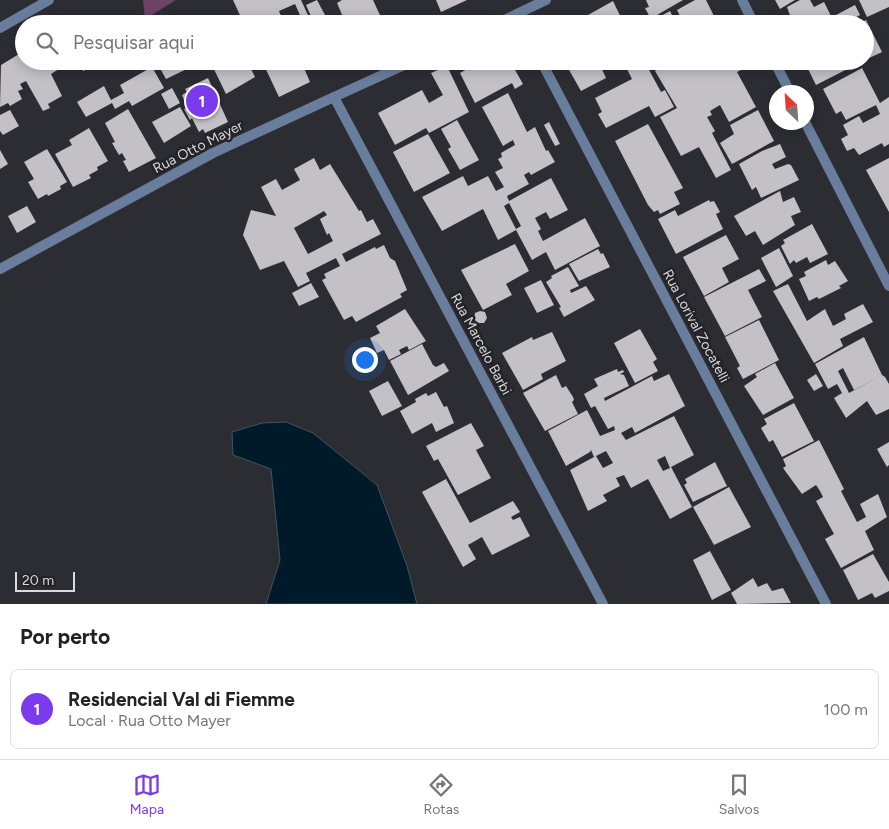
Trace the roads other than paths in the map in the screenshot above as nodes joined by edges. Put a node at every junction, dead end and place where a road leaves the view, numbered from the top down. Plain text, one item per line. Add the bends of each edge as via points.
1 (49, 0) edge
2 (546, 0) edge
3 (742, 0) edge
4 (23, 15) edge
5 (525, 15) edge
6 (750, 15) edge
7 (15, 19) edge
8 (0, 28) edge
9 (393, 70) edge
10 (546, 70) edge
11 (779, 70) edge
12 (786, 85) edge
13 (334, 97) junction
14 (809, 130) edge
15 (0, 269) edge
16 (889, 286) edge
17 (602, 604) edge
18 (826, 604) edge

1 - 4 street
2 - 5 street
3 - 6 street
7 - 8 street
9 - 13 street, Rua Otto Mayer
10 - 18 street, Rua Lorival Zocatelli
11 - 12 street
13 - 15 street, Rua Otto Mayer via 213,153
13 - 17 street, Rua Marcelo Barbi
14 - 16 street

